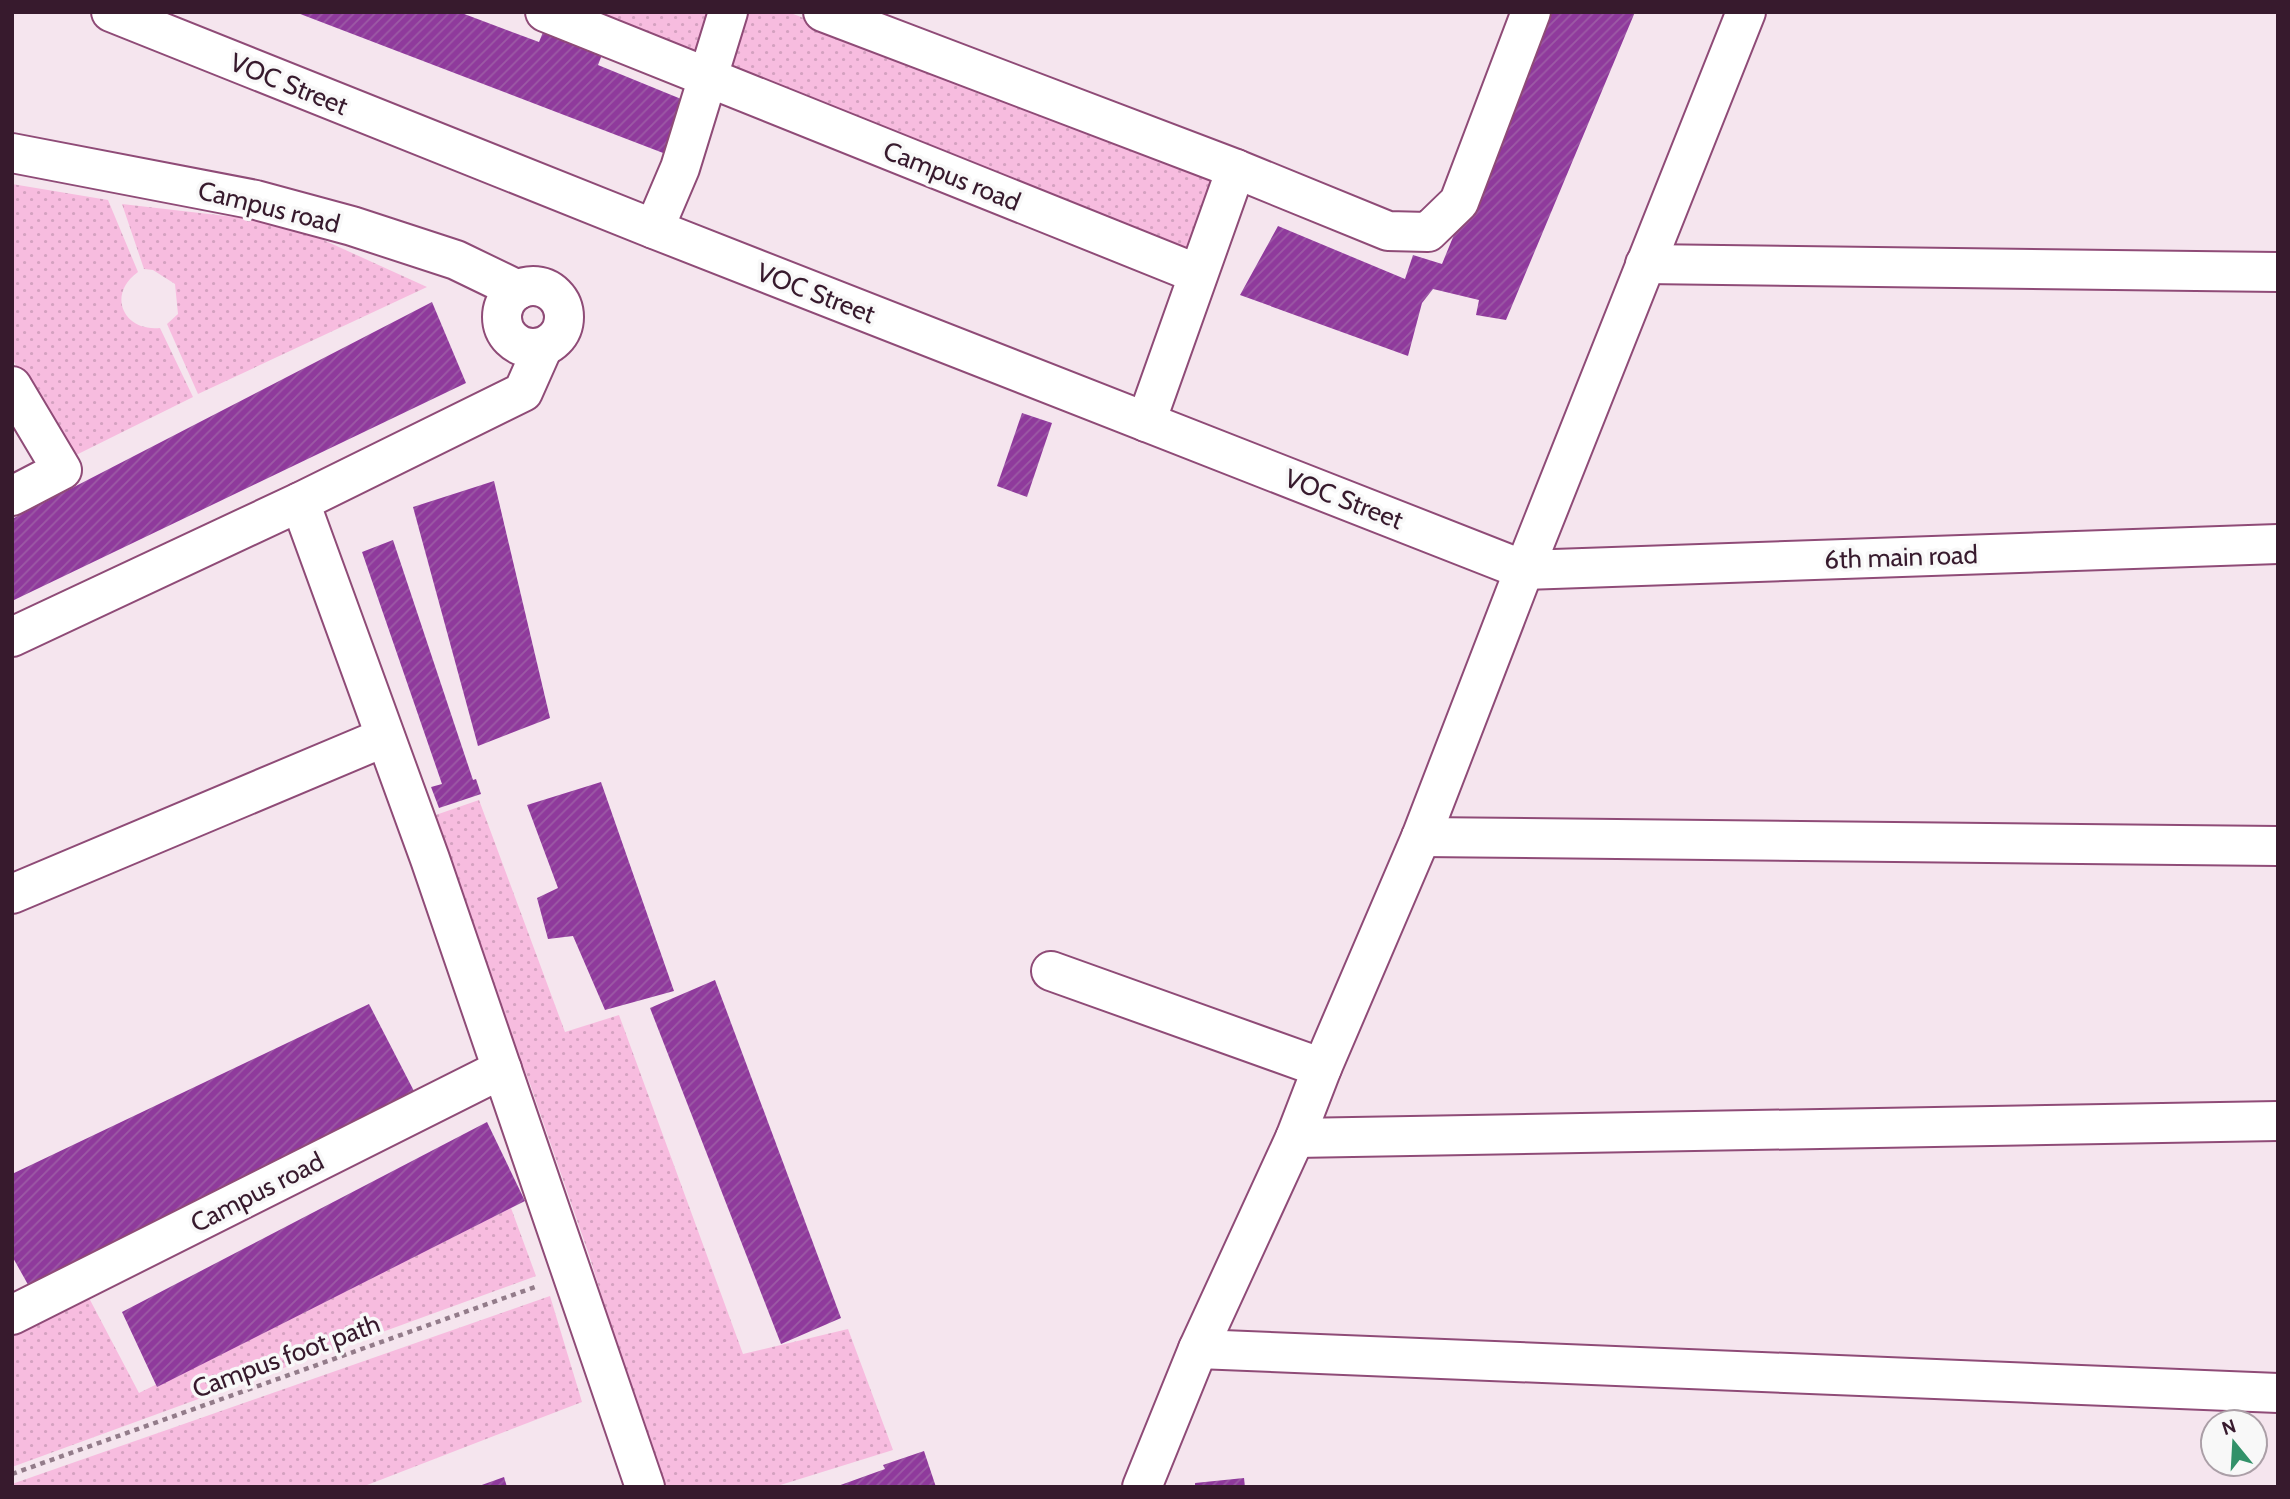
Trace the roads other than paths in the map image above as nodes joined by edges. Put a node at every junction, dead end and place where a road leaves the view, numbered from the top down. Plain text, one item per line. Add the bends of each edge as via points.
1 (111, 12) edge
2 (545, 12) edge
3 (728, 12) edge
4 (823, 12) edge
5 (1531, 12) edge
6 (1746, 12) edge
7 (706, 78) junction
8 (12, 153) edge
9 (1236, 169) junction
10 (654, 229) junction
11 (1646, 264) junction
12 (2278, 272) edge
13 (1198, 274) junction
14 (12, 386) edge
15 (1146, 422) junction
16 (12, 496) edge
17 (300, 502) junction
18 (2278, 544) edge
19 (1524, 569) junction
20 (12, 637) edge
21 (385, 737) junction
22 (1421, 837) junction
23 (2278, 846) edge
24 (12, 894) edge
25 (1051, 971) dead end
26 (1322, 1068) junction
27 (502, 1069) junction
28 (2278, 1121) edge
29 (1295, 1138) junction
30 (12, 1315) edge
31 (1198, 1349) junction
32 (2278, 1393) edge
33 (645, 1487) edge
34 (1142, 1487) edge

1 - 10 street, VOC Street
2 - 7 street, Campus road
3 - 7 street
4 - 9 street
5 - 9 street via 1458,202 1428,232 1388,231
6 - 11 street
7 - 10 street via 680,169
7 - 13 street, Campus road
8 - 17 street, Campus road via 256,200 456,260 518,290 508,299 502,324 517,344 542,347 523,393
9 - 13 street
10 - 15 street, VOC Street
11 - 12 street
11 - 19 street
13 - 15 street
14 - 16 street via 62,470
15 - 19 street, VOC Street
17 - 20 street
17 - 21 street
18 - 19 street, 6th main road
19 - 22 street
21 - 24 street
21 - 27 street
22 - 23 street
22 - 26 street
25 - 26 street
26 - 29 street
27 - 30 street, Campus road
27 - 33 street
28 - 29 street
29 - 31 street
31 - 32 street
31 - 34 street

